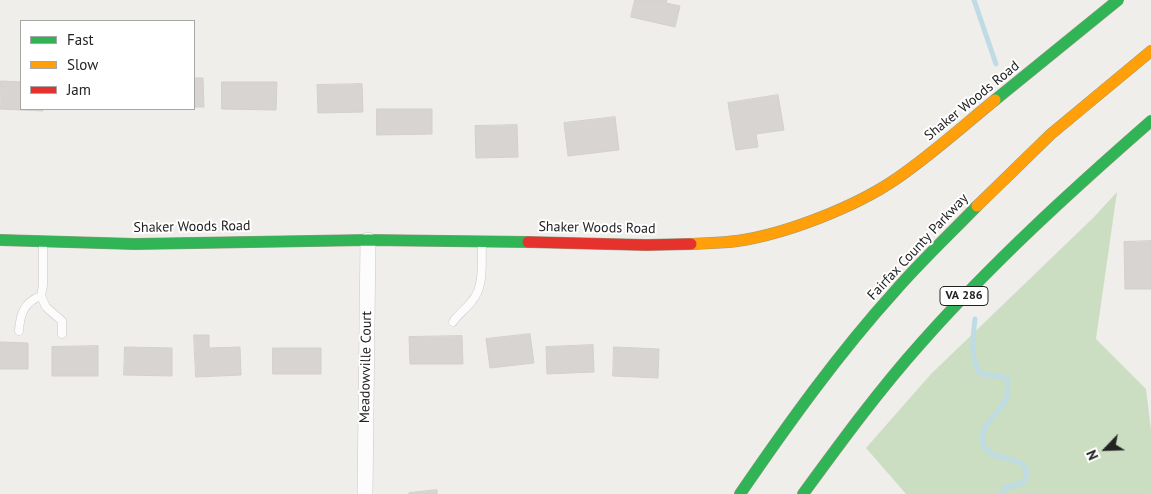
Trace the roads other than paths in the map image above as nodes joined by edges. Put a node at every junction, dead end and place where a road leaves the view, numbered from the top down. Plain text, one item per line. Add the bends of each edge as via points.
1 (1118, 0) edge
2 (1151, 51) edge
3 (1151, 121) edge
4 (0, 240) edge
5 (368, 240) junction
6 (482, 241) junction
7 (43, 242) junction
8 (41, 296) junction
9 (453, 322) dead end
10 (19, 331) dead end
11 (62, 334) dead end
12 (365, 494) edge
13 (740, 494) edge
14 (804, 494) edge

1 - 6 main road, Shaker Woods Road via 896,179 831,213 770,234 713,244
2 - 13 main road, Fairfax County Parkway via 1051,134 895,290 783,431
3 - 14 main road, VA 286 via 1046,213 941,321 870,402
4 - 7 main road, Shaker Woods Road
5 - 6 main road, Shaker Woods Road
5 - 7 main road, Shaker Woods Road via 135,244
5 - 12 street, Meadowville Court
6 - 9 lane via 478,293
7 - 8 lane
8 - 10 lane via 27,304 20,315
8 - 11 lane via 46,307 62,321

